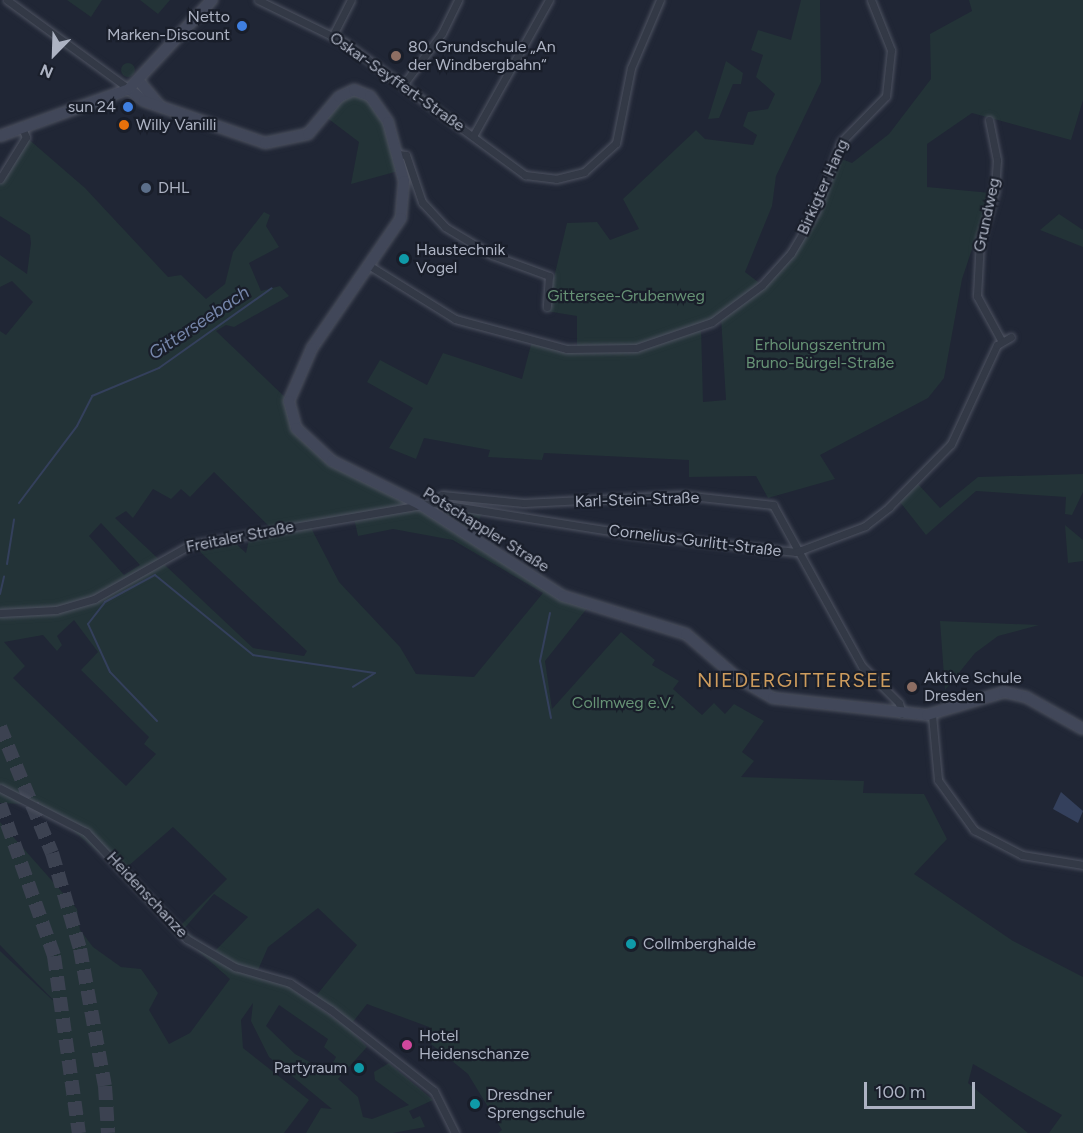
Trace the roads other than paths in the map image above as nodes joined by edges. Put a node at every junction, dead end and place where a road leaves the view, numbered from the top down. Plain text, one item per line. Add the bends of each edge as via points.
1 (7, 0) edge
2 (212, 0) edge
3 (258, 0) edge
4 (351, 0) edge
5 (458, 0) edge
6 (549, 0) edge
7 (660, 0) edge
8 (871, 0) edge
9 (333, 35) junction
10 (138, 80) junction
11 (403, 85) junction
12 (129, 89) junction
13 (159, 105) junction
14 (989, 120) dead end
15 (22, 128) junction
16 (0, 136) edge
17 (473, 136) junction
18 (398, 154) junction
19 (0, 179) edge
20 (370, 266) junction
21 (547, 307) dead end
22 (1011, 337) dead end
23 (1002, 340) junction
24 (434, 503) junction
25 (421, 505) junction
26 (796, 552) junction
27 (0, 613) edge
28 (902, 714) junction
29 (937, 714) junction
30 (1083, 729) edge
31 (0, 788) edge
32 (1083, 865) edge
33 (455, 1133) edge

1 - 12 street
2 - 10 street
3 - 9 street, Oskar-Seyffert-Straße
4 - 9 street
5 - 11 street via 442,33
6 - 17 street
7 - 17 street, Oskar-Seyffert-Straße via 629,76 621,132 600,162 573,176 528,176
8 - 20 street, Birkigter Hang via 890,42 888,89 875,111 841,142 801,239 742,301 712,322 660,343 610,351 567,349 455,319
9 - 11 street, Oskar-Seyffert-Straße
10 - 12 street
10 - 13 street, Potschappler Straße
11 - 17 street, Oskar-Seyffert-Straße
12 - 13 street, Potschappler Straße
12 - 15 street
13 - 18 street, Potschappler Straße via 257,141 282,143 315,129 339,97 358,90 383,113
14 - 23 street, Grundweg via 997,160 995,192 980,240 977,296
15 - 16 street
15 - 19 street via 26,137
18 - 20 street, Potschappler Straße via 402,212
18 - 21 street via 406,155 422,202 445,227 492,255 549,276
20 - 25 street, Potschappler Straße via 305,360 291,392 290,416 300,434 332,461
22 - 23 street
23 - 26 street, Cornelius-Gurlitt-Straße via 947,448 865,526
24 - 25 street, Cornelius-Gurlitt-Straße
24 - 26 street, Cornelius-Gurlitt-Straße via 642,536
24 - 26 street, Karl-Stein-Straße via 442,495 524,503 682,495 766,504 777,510
25 - 27 street, Freitaler Straße via 190,545 94,599 56,610
25 - 28 street, Potschappler Straße via 563,596 686,634 762,693
26 - 28 street, Karl-Stein-Straße via 862,666 899,703
28 - 29 street, Potschappler Straße
29 - 30 street via 1004,692 1026,697
29 - 32 street via 938,780 958,812 993,843 1022,855
31 - 33 street, Heidenschanze via 87,832 187,939 235,966 290,982 345,1020 434,1091

